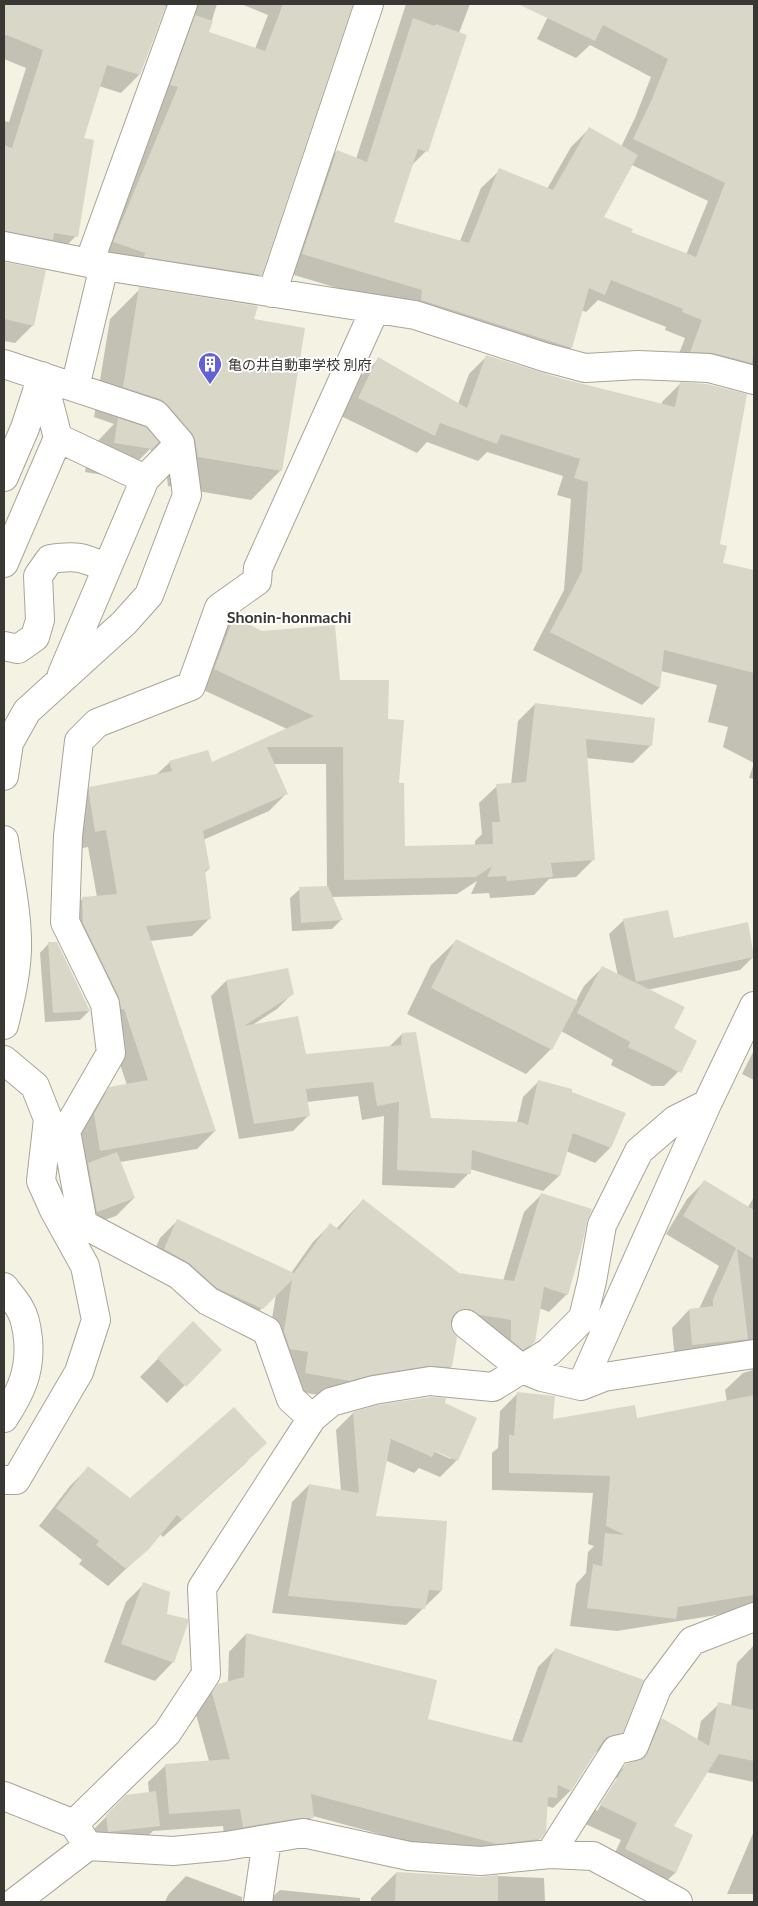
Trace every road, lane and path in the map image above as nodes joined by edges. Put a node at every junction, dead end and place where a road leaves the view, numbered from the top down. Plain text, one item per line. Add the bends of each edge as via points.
1 (183, 4) edge
2 (369, 4) edge
3 (4, 246) edge
4 (97, 264) junction
5 (272, 293) junction
6 (376, 309) junction
7 (4, 364) edge
8 (42, 376) junction
9 (754, 380) edge
10 (76, 387) junction
11 (58, 438) junction
12 (180, 444) junction
13 (7, 460) edge
14 (145, 480) junction
15 (4, 563) edge
16 (107, 568) junction
17 (4, 646) edge
18 (58, 682) junction
19 (4, 776) edge
20 (4, 840) edge
21 (754, 1006) edge
22 (4, 1020) edge
23 (4, 1060) edge
24 (707, 1104) junction
25 (4, 1287) edge
26 (466, 1324) dead end
27 (754, 1354) edge
28 (522, 1370) junction
29 (581, 1386) junction
30 (4, 1418) edge
31 (312, 1418) junction
32 (4, 1480) edge
33 (754, 1617) edge
34 (4, 1796) edge
35 (81, 1835) junction
36 (267, 1840) junction
37 (550, 1854) junction
38 (15, 1902) edge
39 (258, 1902) edge
40 (678, 1902) edge

1 - 4 street
2 - 5 street
3 - 4 street
4 - 5 street
4 - 10 street
5 - 6 street
6 - 9 street via 415,315 585,368 638,365 709,368
6 - 31 street via 258,568 257,582 219,608 190,686 97,723 79,741 68,836 65,922 106,1004 111,1052 66,1131 83,1224 179,1275 208,1301 268,1331 291,1399
7 - 8 street
8 - 10 street
8 - 11 street
8 - 13 street via 25,428
10 - 12 street via 155,414
11 - 14 street
11 - 15 street
12 - 14 street
12 - 18 street via 187,495 149,595 124,623
14 - 16 street
16 - 17 street via 71,556 50,559 38,576 40,620 35,637 18,649
16 - 18 street
18 - 19 street via 27,711 9,743
20 - 22 street via 17,950 13,988
21 - 24 street
23 - 32 street via 35,1086 48,1119 41,1181 85,1266 96,1320 79,1372 16,1480
24 - 28 street via 675,1120 639,1151 602,1226 583,1318 549,1352
24 - 29 street
25 - 30 street via 21,1310 30,1356 17,1398
26 - 28 street
27 - 29 street via 604,1376
28 - 29 street
28 - 31 street via 492,1387 430,1381 374,1390 331,1402
31 - 35 street via 202,1588 206,1674 167,1733
33 - 37 street via 692,1641 657,1688 634,1746 616,1750
34 - 35 street
35 - 36 street via 173,1850
35 - 38 street
36 - 37 street via 303,1833 409,1856 481,1861
36 - 39 street
37 - 40 street via 593,1856

